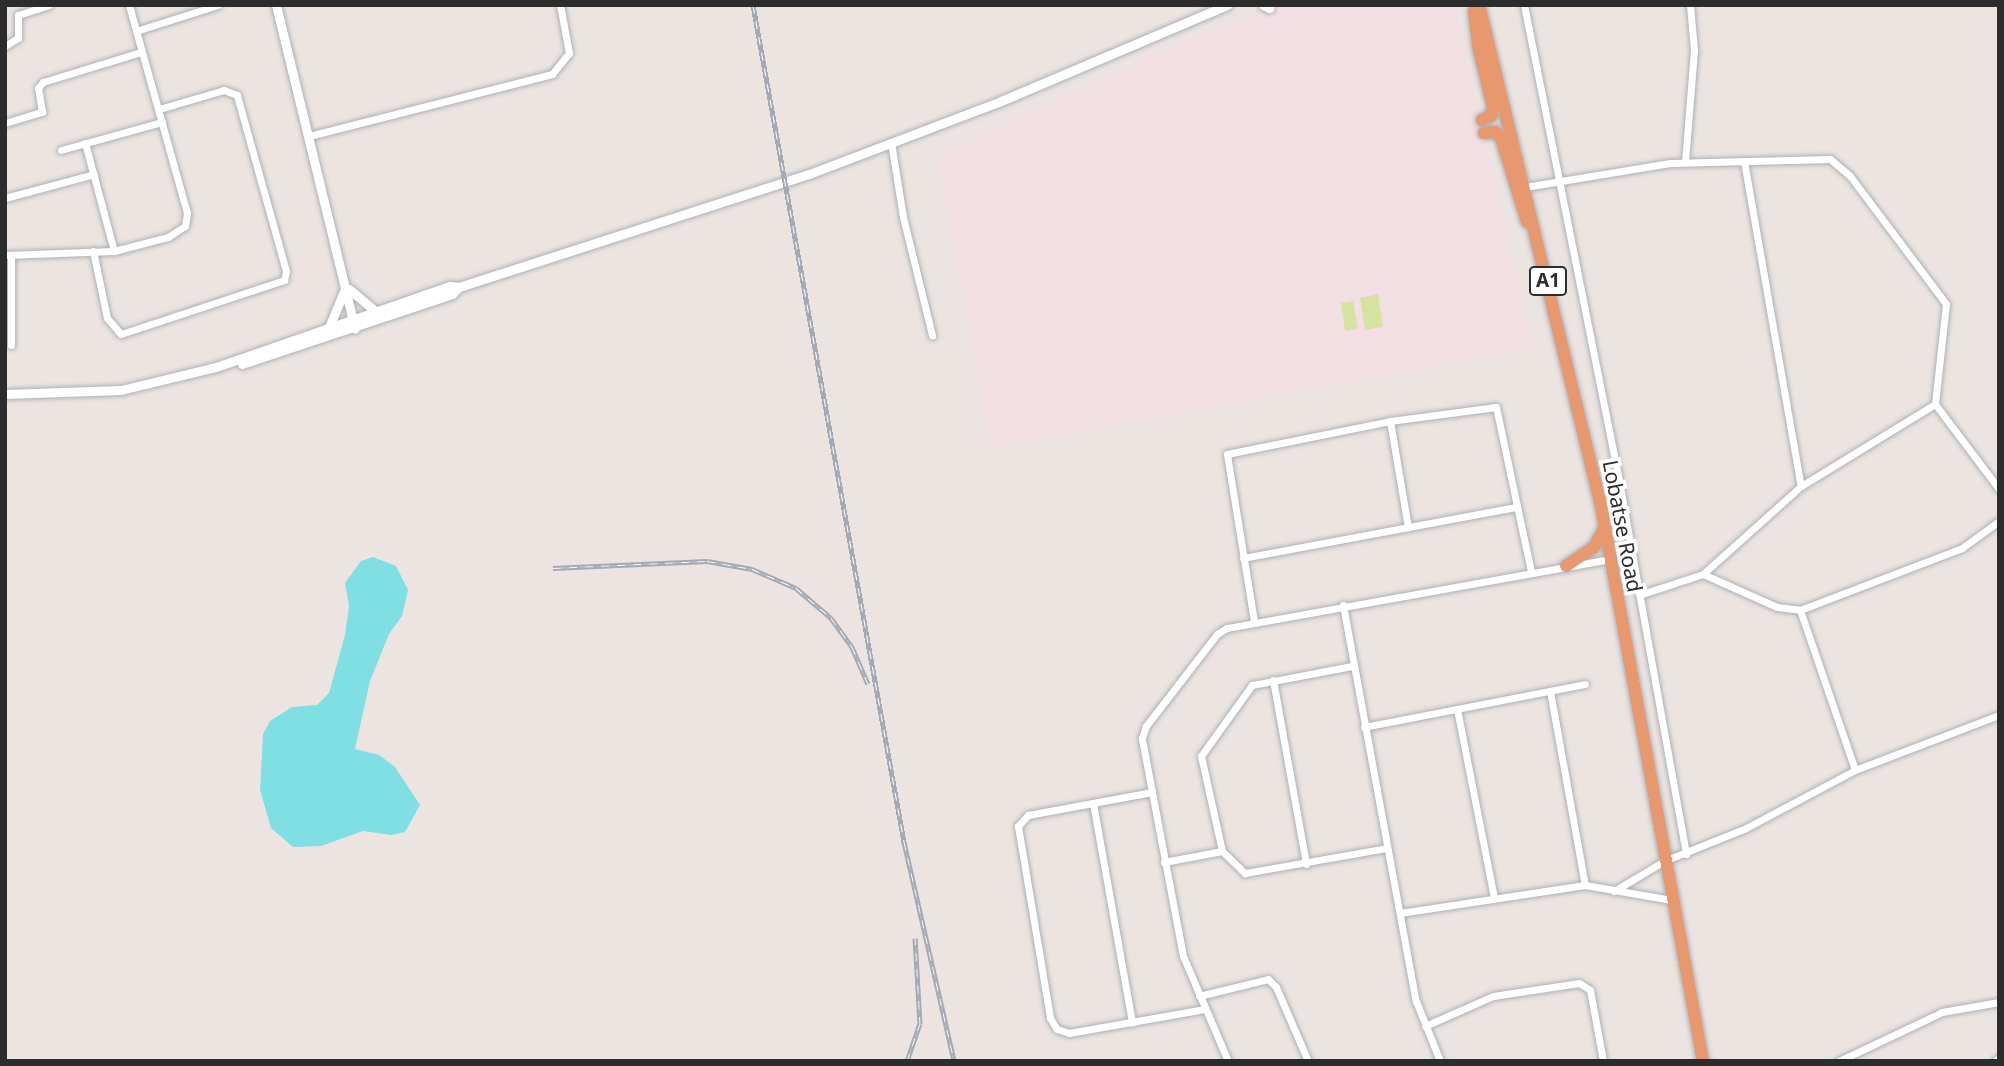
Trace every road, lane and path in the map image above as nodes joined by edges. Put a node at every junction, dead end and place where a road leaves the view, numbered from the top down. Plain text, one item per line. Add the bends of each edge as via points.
1 (49, 5) edge
2 (129, 5) edge
3 (218, 5) edge
4 (276, 5) edge
5 (560, 5) edge
6 (1227, 5) edge
7 (1476, 5) edge
8 (1524, 5) edge
9 (1690, 5) edge
10 (136, 31) junction
11 (5, 46) edge
12 (141, 52) junction
13 (159, 109) junction
14 (162, 122) junction
15 (5, 123) edge
16 (309, 136) junction
17 (85, 142) junction
18 (891, 142) junction
19 (61, 150) dead end
20 (1744, 161) junction
21 (1685, 162) junction
22 (94, 174) junction
23 (1561, 180) junction
24 (1525, 187) junction
25 (5, 198) edge
26 (93, 251) junction
27 (114, 251) junction
28 (8, 255) edge
29 (1544, 264) junction
30 (346, 284) junction
31 (459, 287) junction
32 (375, 311) junction
33 (353, 318) junction
34 (329, 327) junction
35 (355, 329) junction
36 (932, 335) dead end
37 (11, 345) dead end
38 (216, 367) junction
39 (5, 394) edge
40 (1935, 404) junction
41 (1390, 422) junction
42 (1801, 486) junction
43 (1999, 489) edge
44 (1516, 507) junction
45 (1999, 522) edge
46 (1408, 527) junction
47 (1605, 528) junction
48 (1243, 558) junction
49 (1610, 559) junction
50 (1566, 566) junction
51 (1531, 572) junction
52 (1703, 574) junction
53 (1639, 595) junction
54 (1343, 606) junction
55 (1800, 610) junction
56 (1254, 621) junction
57 (1352, 666) junction
58 (1273, 680) junction
59 (1585, 684) dead end
60 (1550, 691) junction
61 (1457, 709) junction
62 (1999, 715) edge
63 (1364, 727) junction
64 (1855, 770) junction
65 (1152, 792) junction
66 (1093, 803) junction
67 (1387, 848) junction
68 (1222, 851) junction
69 (1686, 854) junction
70 (1664, 861) junction
71 (1164, 862) junction
72 (1306, 864) junction
73 (1585, 886) junction
74 (1614, 891) junction
75 (1494, 898) junction
76 (1672, 900) junction
77 (1400, 913) junction
78 (1199, 996) junction
79 (1998, 1004) edge
80 (1205, 1009) junction
81 (1132, 1023) junction
82 (1425, 1026) junction
83 (1228, 1061) edge
84 (1308, 1061) edge
85 (1440, 1061) edge
86 (1603, 1061) edge
87 (1703, 1061) edge
88 (1839, 1061) edge

1 - 11 street via 18,15 18,38
2 - 10 street
3 - 10 street
4 - 16 street
5 - 16 street via 569,53 552,74
6 - 18 street
7 - 24 highway, Lobatse Road / A1
7 - 29 highway via 1476,40 1493,107 1483,127 1501,138 1515,192
8 - 23 street
9 - 21 street via 1694,50
10 - 12 street
12 - 13 street
12 - 15 street via 43,82 38,88 42,112
13 - 14 street
13 - 26 street via 224,90 237,96 286,271 284,280 121,334 107,318
14 - 17 street
14 - 27 street via 187,214 185,226 168,237
16 - 30 street
17 - 19 street
17 - 22 street
18 - 31 street via 809,174
18 - 36 street via 903,217
20 - 21 street
20 - 40 street via 1830,159 1855,183 1944,298 1947,309
20 - 42 street
21 - 23 street
22 - 25 street
22 - 27 street
23 - 24 street
23 - 53 street
24 - 29 highway, Lobatse Road / A1
26 - 27 street
26 - 28 street
28 - 37 street
29 - 47 highway, Lobatse Road / A1
30 - 32 street
30 - 33 street
30 - 34 street via 341,307
31 - 32 street
31 - 35 street via 452,294
32 - 33 street
33 - 34 street
33 - 35 street
34 - 38 street
35 - 38 street via 232,367
38 - 39 street via 121,390
40 - 42 street
40 - 43 street
41 - 44 street via 1496,407
41 - 46 street
41 - 48 street via 1227,454
42 - 52 street
44 - 46 street
44 - 51 street
45 - 55 street via 1962,548
46 - 48 street
47 - 49 highway, Lobatse Road / A1
47 - 50 highway via 1594,547
48 - 56 street
49 - 50 street
49 - 70 highway, Lobatse Road / A1
50 - 51 street
51 - 54 street
52 - 53 street
52 - 55 street via 1777,607
53 - 69 street
54 - 56 street
54 - 57 street
55 - 64 street
56 - 65 street via 1217,634 1143,729
57 - 58 street
57 - 63 street
58 - 68 street via 1249,688 1202,751
58 - 72 street
59 - 60 street
60 - 61 street
60 - 73 street
61 - 63 street
61 - 75 street
62 - 64 street
63 - 67 street
64 - 69 street
65 - 66 street
65 - 71 street
66 - 81 street
66 - 81 street via 1028,815 1016,829 1050,1018 1061,1032
67 - 72 street
67 - 77 street
68 - 71 street
68 - 72 street via 1249,874
69 - 70 street
70 - 74 street
70 - 76 highway, Lobatse Road / A1
71 - 78 street via 1183,956
73 - 74 street
73 - 75 street
74 - 76 street
75 - 77 street
76 - 87 highway, Lobatse Road / A1
77 - 82 street
78 - 80 street
78 - 84 street via 1268,979 1276,986
79 - 88 street via 1941,1012
80 - 81 street
80 - 83 street
82 - 85 street
82 - 86 street via 1493,996 1579,983 1590,990

